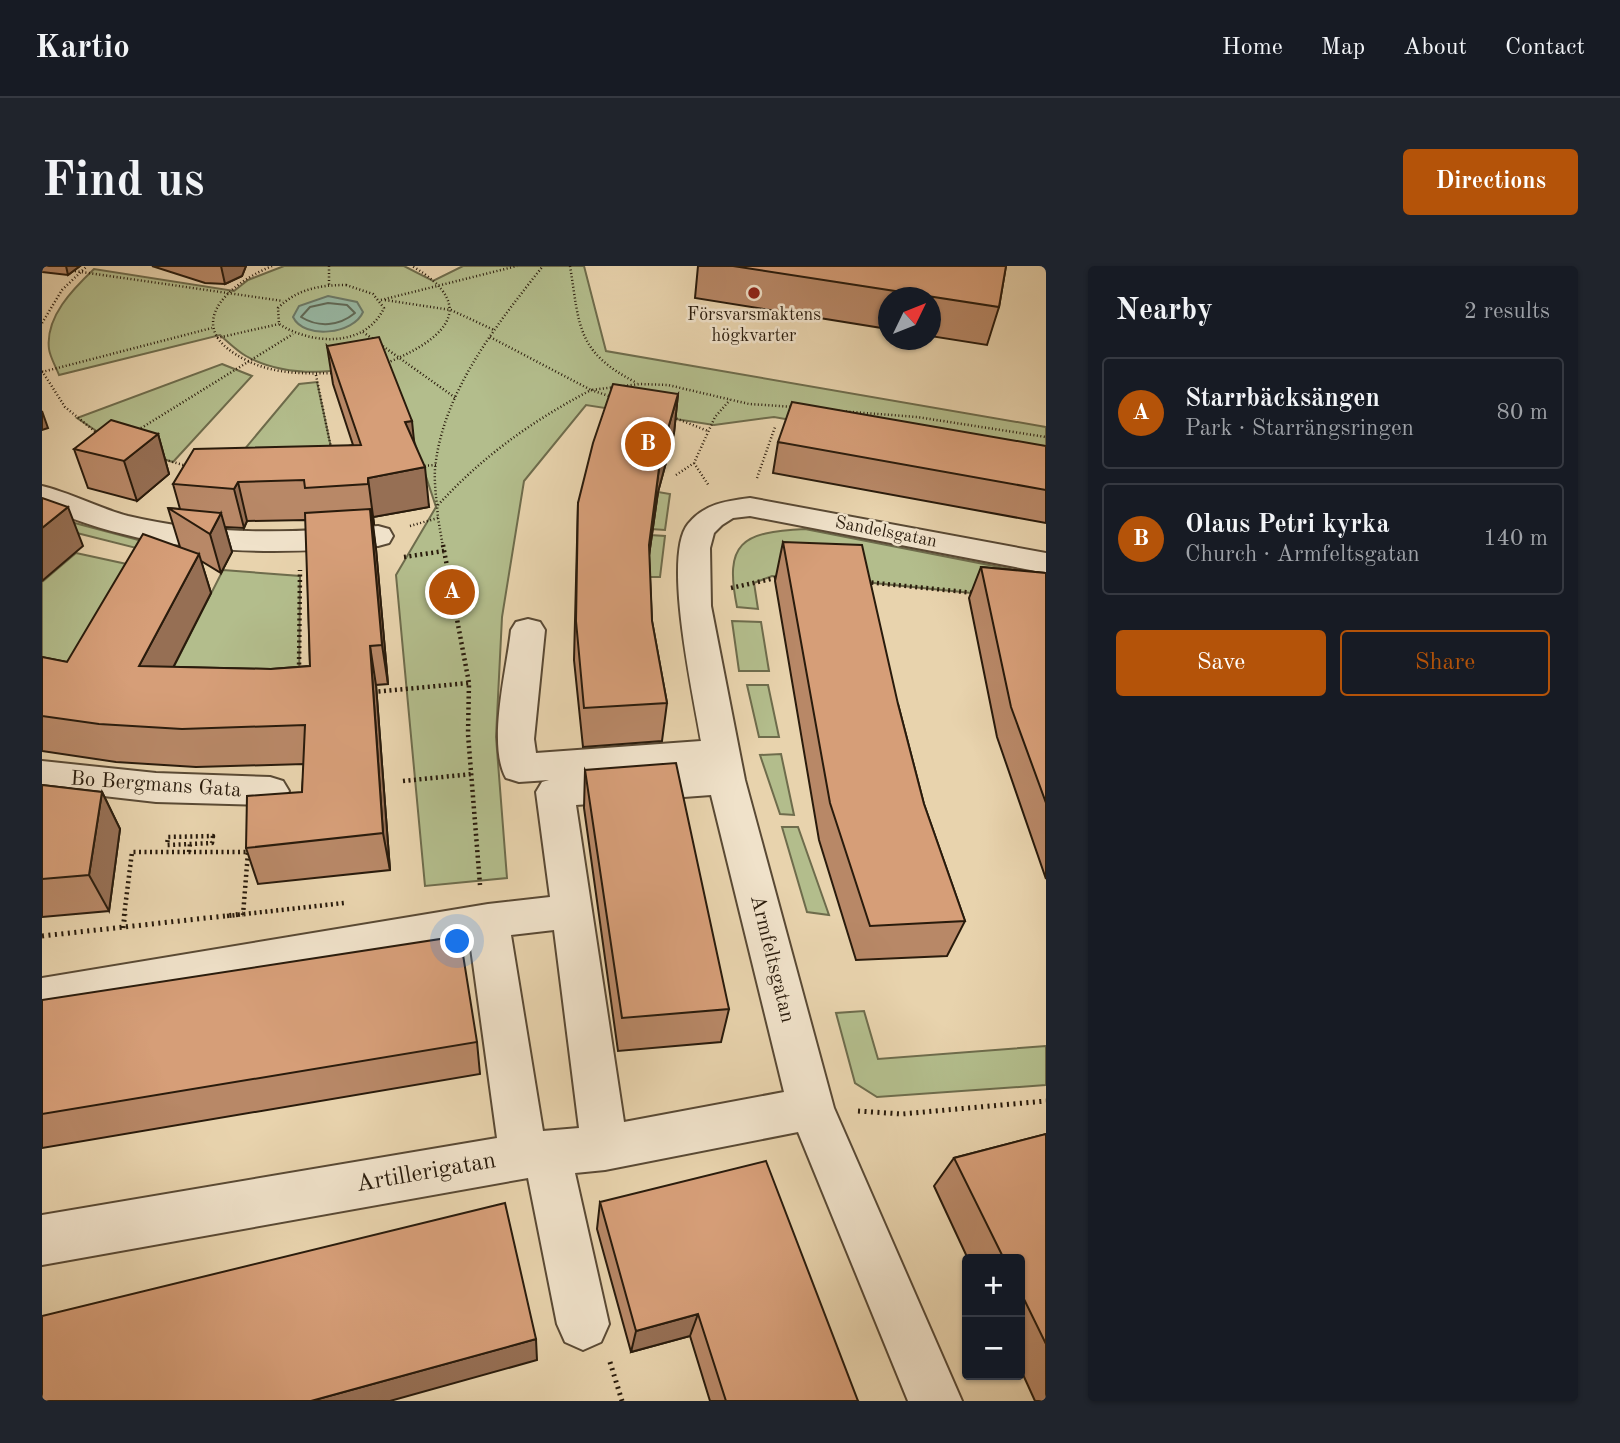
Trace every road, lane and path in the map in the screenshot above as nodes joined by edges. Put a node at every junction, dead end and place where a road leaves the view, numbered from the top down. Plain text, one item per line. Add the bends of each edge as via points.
1 (87, 266) edge
2 (272, 266) edge
3 (329, 266) edge
4 (412, 266) edge
5 (517, 266) edge
6 (543, 266) edge
7 (570, 266) edge
8 (264, 267) edge
9 (78, 271) junction
10 (440, 284) junction
11 (330, 285) junction
12 (225, 293) junction
13 (381, 300) junction
14 (284, 301) junction
15 (451, 310) junction
16 (42, 323) edge
17 (279, 324) junction
18 (212, 328) junction
19 (495, 330) junction
20 (363, 332) junction
21 (293, 334) junction
22 (490, 337) junction
23 (216, 338) junction
24 (401, 359) junction
25 (247, 362) junction
26 (375, 367) edge
27 (42, 371) edge
28 (336, 373) edge
29 (316, 374) junction
30 (640, 384) junction
31 (590, 390) junction
32 (613, 397) edge
33 (457, 399) junction
34 (730, 400) junction
35 (801, 408) edge
36 (827, 410) edge
37 (660, 412) edge
38 (775, 427) dead end
39 (138, 430) edge
40 (708, 431) junction
41 (104, 437) edge
42 (1046, 437) edge
43 (332, 452) edge
44 (152, 457) edge
45 (436, 465) junction
46 (188, 466) edge
47 (415, 467) edge
48 (676, 475) dead end
49 (757, 478) dead end
50 (42, 495) edge
51 (438, 505) junction
52 (726, 510) joint
53 (438, 518) junction
54 (378, 536) joint
55 (1046, 563) edge
56 (300, 565) dead end
57 (785, 577) edge
58 (864, 582) edge
59 (695, 588) junction
60 (986, 594) edge
61 (528, 630) dead end
62 (299, 671) edge
63 (469, 683) junction
64 (364, 693) edge
65 (724, 767) junction
66 (472, 774) junction
67 (42, 775) edge
68 (403, 781) dead end
69 (271, 791) edge
70 (193, 824) dead end
71 (191, 836) junction
72 (190, 844) junction
73 (188, 852) junction
74 (478, 899) junction
75 (348, 903) dead end
76 (572, 911) junction
77 (243, 915) junction
78 (123, 928) junction
79 (42, 936) edge
80 (42, 997) edge
81 (1046, 1101) edge
82 (832, 1109) junction
83 (605, 1148) junction
84 (535, 1154) junction
85 (42, 1240) edge
86 (583, 1324) dead end
87 (935, 1401) edge

1 - 9 path
2 - 8 path
3 - 11 path
4 - 10 path
5 - 10 path
6 - 19 path
7 - 30 path via 587,348 599,363
8 - 12 path
9 - 12 path
9 - 16 path via 60,289
10 - 13 path
10 - 15 path via 449,296
11 - 13 path via 360,288
11 - 14 path via 303,290
12 - 14 path
12 - 18 path via 216,304
13 - 15 path
13 - 20 path via 382,316
14 - 17 path via 278,309
15 - 19 path
15 - 24 path via 431,341
17 - 21 path
17 - 23 path
18 - 23 path
18 - 27 path
19 - 22 path
20 - 21 path via 327,339
20 - 24 path
21 - 25 path
22 - 31 path
22 - 33 path
23 - 25 path
24 - 26 path
24 - 33 path
25 - 29 path
25 - 39 path
27 - 41 path via 69,412
28 - 29 path
29 - 43 path
30 - 31 path
30 - 34 path via 668,385
31 - 32 path
31 - 51 path via 506,438
33 - 45 path
34 - 35 path
34 - 40 path
36 - 42 path via 917,417
37 - 40 path
38 - 49 path
40 - 48 path via 694,463
44 - 46 path
45 - 47 path
45 - 51 path
50 - 54 street via 121,524 202,537 261,543
51 - 53 path
52 - 55 street, Sandelsgatan via 775,511
52 - 59 street, Armfeltsgatan via 699,530
53 - 54 path
53 - 63 path
56 - 62 path
57 - 59 path via 772,576 738,588
58 - 60 path
59 - 65 street, Armfeltsgatan
61 - 65 street via 516,739 519,768
63 - 64 path
63 - 66 path
65 - 76 street via 555,792
65 - 82 street, Armfeltsgatan
66 - 68 path
66 - 74 path
67 - 69 street, Bo Bergmans Gata via 123,787
70 - 71 path
71 - 72 path via 213,836 212,843
71 - 72 path via 168,837 167,845
72 - 73 path
73 - 77 path via 248,852
73 - 78 path via 132,852
74 - 76 street
74 - 80 street
74 - 84 street
75 - 77 path
76 - 83 street
77 - 78 path
78 - 79 path
81 - 82 path via 902,1114
82 - 83 street, Artillerigatan
82 - 87 street, Armfeltsgatan
83 - 84 street, Artillerigatan
84 - 85 street, Artillerigatan
84 - 86 street

